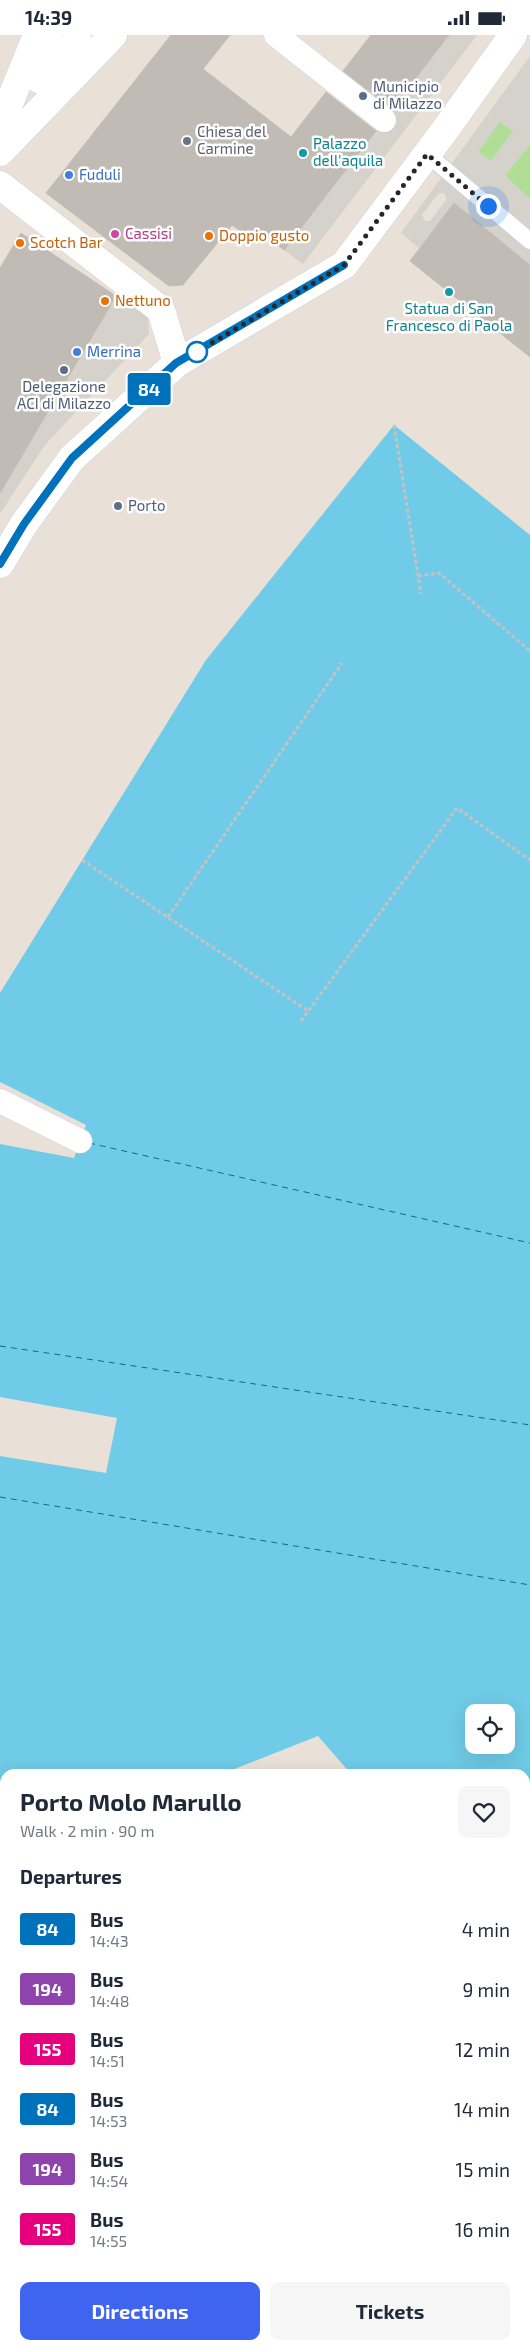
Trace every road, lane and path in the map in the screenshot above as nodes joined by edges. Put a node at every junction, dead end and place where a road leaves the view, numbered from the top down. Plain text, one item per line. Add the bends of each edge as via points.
1 (37, 35) edge
2 (51, 35) edge
3 (79, 35) edge
4 (113, 35) edge
5 (276, 35) edge
6 (513, 35) edge
7 (24, 68) junction
8 (56, 93) junction
9 (384, 120) dead end
10 (0, 127) edge
11 (0, 152) edge
12 (427, 154) junction
13 (0, 185) edge
14 (530, 241) edge
15 (176, 363) junction
16 (394, 425) dead end
17 (0, 564) edge
18 (418, 576) junction
19 (421, 594) dead end
20 (530, 651) edge
21 (342, 663) dead end
22 (82, 860) dead end
23 (530, 860) edge
24 (168, 917) junction
25 (308, 1011) junction
26 (301, 1021) dead end
27 (0, 1101) edge
28 (80, 1141) dead end

1 - 7 main road
2 - 3 street via 34,74 40,81 45,80
4 - 8 main road
5 - 9 street
6 - 12 main road
7 - 8 main road via 30,82
7 - 10 main road
8 - 11 main road
12 - 14 lane
12 - 15 main road via 344,265
13 - 15 main road via 161,310
15 - 17 main road via 72,458 24,524
16 - 18 path
18 - 19 path
18 - 20 path via 440,573
21 - 24 path
22 - 24 path
23 - 25 path via 457,808
24 - 25 path
25 - 26 path
27 - 28 street

